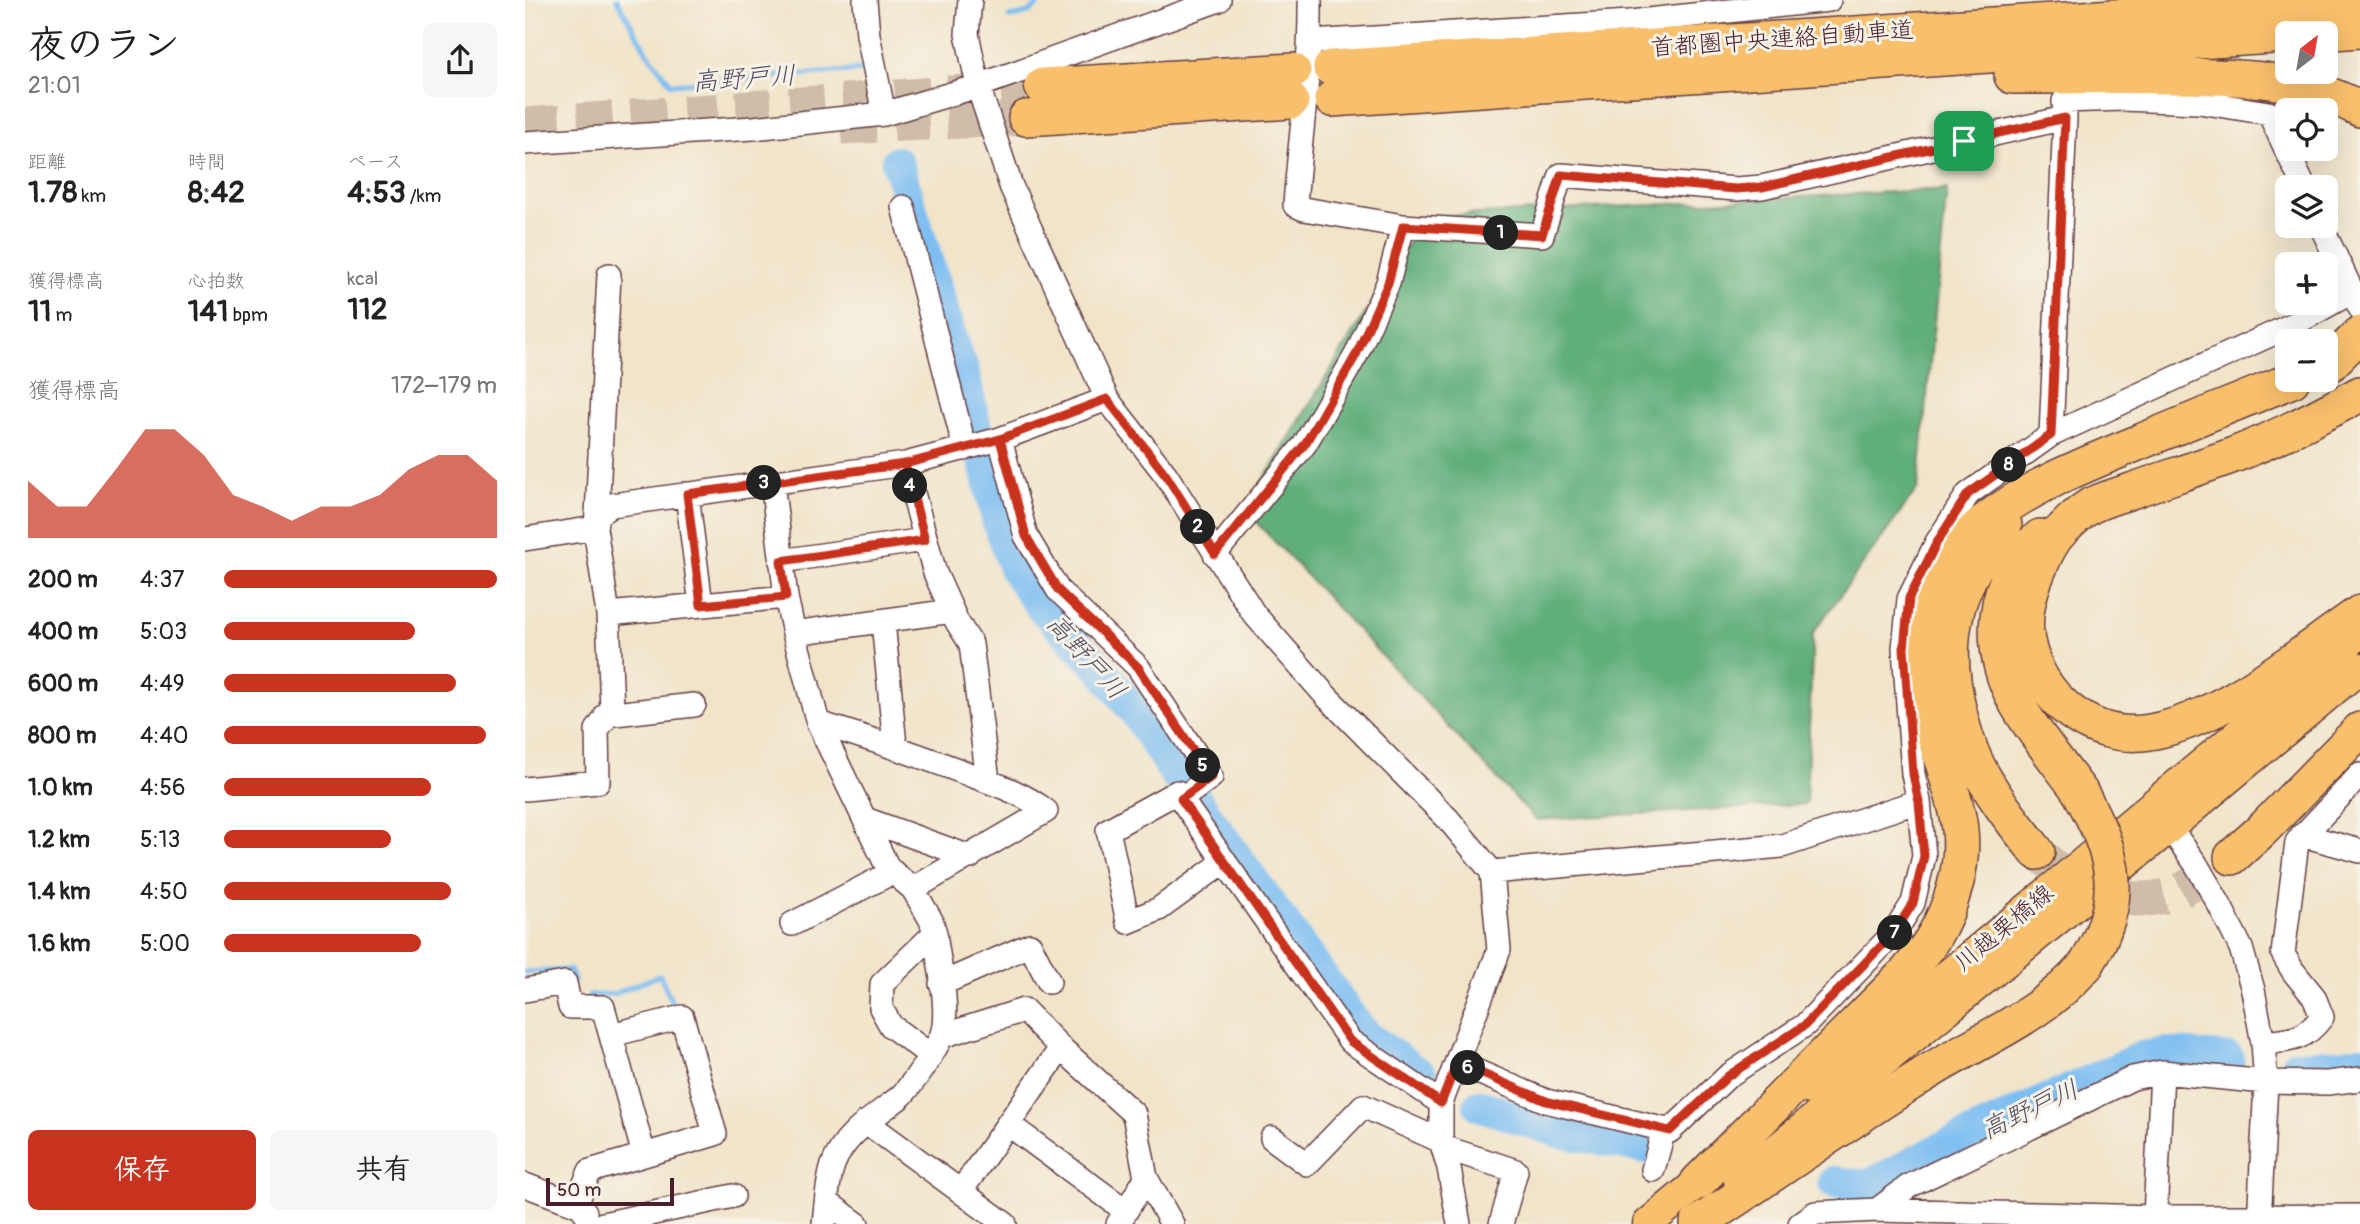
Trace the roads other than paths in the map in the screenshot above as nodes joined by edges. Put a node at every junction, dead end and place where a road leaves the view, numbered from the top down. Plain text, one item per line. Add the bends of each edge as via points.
1 (865, 0) edge
2 (970, 0) edge
3 (1219, 0) edge
4 (1310, 0) edge
5 (1829, 0) edge
6 (2025, 0) edge
7 (2360, 1) edge
8 (2360, 30) edge
9 (2338, 32) edge
10 (2275, 37) edge
11 (1689, 46) junction
12 (1311, 76) junction
13 (1635, 79) junction
14 (978, 86) junction
15 (1042, 86) tunnel mouth
16 (2064, 109) junction
17 (2360, 109) edge
18 (884, 114) junction
19 (1026, 118) tunnel mouth
20 (525, 143) edge
21 (2298, 175) edge
22 (903, 207) dead end
23 (1403, 226) junction
24 (2327, 238) edge
25 (609, 275) dead end
26 (2356, 300) edge
27 (2360, 334) edge
28 (2338, 361) edge
29 (2275, 387) edge
30 (2360, 394) edge
31 (1107, 399) junction
32 (2051, 435) junction
33 (1000, 439) junction
34 (965, 449) junction
35 (905, 464) junction
36 (2054, 480) junction
37 (772, 482) junction
38 (687, 494) junction
39 (2087, 508) junction
40 (596, 521) junction
41 (525, 539) edge
42 (925, 540) junction
43 (1215, 554) junction
44 (781, 561) junction
45 (786, 597) junction
46 (701, 605) junction
47 (952, 611) junction
48 (2360, 613) edge
49 (608, 614) junction
50 (883, 621) junction
51 (794, 633) junction
52 (2360, 633) edge
53 (2360, 668) edge
54 (694, 705) dead end
55 (606, 715) junction
56 (818, 723) junction
57 (2360, 730) edge
58 (895, 746) junction
59 (2360, 775) edge
60 (988, 781) junction
61 (525, 789) edge
62 (1181, 799) junction
63 (1919, 802) junction
64 (2161, 816) junction
65 (865, 819) junction
66 (2302, 835) junction
67 (2360, 851) edge
68 (2037, 852) tunnel mouth
69 (971, 856) junction
70 (2232, 857) tunnel mouth
71 (1225, 861) junction
72 (893, 872) junction
73 (1492, 872) junction
74 (913, 889) junction
75 (792, 924) dead end
76 (935, 933) junction
77 (1049, 982) dead end
78 (941, 984) junction
79 (525, 989) edge
80 (611, 1035) junction
81 (2263, 1043) junction
82 (936, 1046) junction
83 (1061, 1048) junction
84 (1457, 1063) junction
85 (2162, 1072) junction
86 (2360, 1079) edge
87 (2266, 1082) junction
88 (1441, 1103) junction
89 (866, 1122) junction
90 (1008, 1124) junction
91 (1664, 1129) junction
92 (1272, 1138) dead end
93 (1442, 1144) junction
94 (644, 1155) junction
95 (1653, 1170) dead end
96 (1146, 1178) junction
97 (1697, 1182) junction
98 (525, 1185) edge
99 (961, 1191) junction
100 (733, 1196) dead end
101 (576, 1205) junction
102 (1877, 1210) junction
103 (825, 1213) edge
104 (2360, 1216) edge
105 (1122, 1217) edge
106 (2155, 1217) junction
107 (2072, 1219) edge
108 (2260, 1219) edge
109 (595, 1224) edge
110 (603, 1224) edge
111 (857, 1224) edge
112 (1005, 1224) edge
113 (1172, 1224) edge
114 (1459, 1224) edge
115 (1501, 1224) edge
116 (1648, 1224) edge
117 (1686, 1224) edge
118 (1698, 1224) edge
119 (1800, 1224) edge

1 - 18 street
2 - 14 street via 967,34
3 - 14 street
4 - 12 street
5 - 12 street via 1630,22
6 - 11 highway
7 - 11 highway, 首都圏中央連絡自動車道
8 - 9 highway
10 - 13 highway, 首都圏中央連絡自動車道
11 - 12 highway, 首都圏中央連絡自動車道
12 - 13 highway, 首都圏中央連絡自動車道
12 - 15 highway, 首都圏中央連絡自動車道
12 - 19 highway, 首都圏中央連絡自動車道
12 - 23 street via 1295,205
13 - 17 highway via 2108,75 2265,79 2337,96
14 - 18 street
14 - 31 street via 1011,186
16 - 21 street via 2122,99 2199,102 2269,113
16 - 23 street via 1762,187 1736,189 1561,175 1542,235
16 - 32 street
18 - 20 street
22 - 34 street
23 - 43 street via 1388,283 1305,444
24 - 26 street
25 - 40 street
26 - 32 street
27 - 28 highway
29 - 36 highway
30 - 39 highway via 2234,455
31 - 33 street
31 - 43 street via 1166,475
32 - 63 street via 1968,494 1909,598 1904,648
33 - 34 street
33 - 62 street via 1026,536 1058,590 1138,667 1211,777
34 - 35 street
35 - 37 street
35 - 42 street
36 - 68 highway via 2008,520 1984,549 1958,605 1949,648 1962,727 1980,772
36 - 97 highway via 2011,502 1957,549 1937,581 1923,618 1920,656 1925,699 1961,832 1959,869 1933,938 1907,972
37 - 38 street
37 - 44 street
38 - 40 street via 612,505
38 - 46 street
39 - 48 highway via 2046,552 2033,582 2027,630 2034,666 2048,691 2089,724 2147,733 2207,714
39 - 118 highway, bridge via 2056,523 2029,546 2009,574 1998,608 1997,637 2017,704 2080,792 2109,856 2113,888 2100,942 2086,965 2048,1002 1922,1076
40 - 41 street
40 - 49 street
42 - 44 street
42 - 47 street
43 - 73 street via 1254,614 1317,686 1448,819
44 - 45 street
45 - 46 street
45 - 51 street
46 - 49 street
47 - 50 street
47 - 60 street via 971,644
49 - 55 street via 612,709
50 - 51 street
50 - 58 street
51 - 56 street
52 - 64 main road, 川越栗橋線
53 - 64 main road, 川越栗橋線
54 - 55 street
55 - 61 street via 597,730 598,782
56 - 58 street
56 - 65 street
57 - 70 highway
58 - 60 street
59 - 66 street
60 - 69 street via 1034,800 1046,811
62 - 71 street
62 - 71 street via 1177,792 1108,830 1128,922 1159,909
63 - 73 street via 1782,846
63 - 91 street via 1924,856 1913,903 1894,933 1805,1025 1728,1076 1670,1131
64 - 81 street via 2196,864 2241,948
64 - 97 main road, 川越栗橋線
64 - 117 main road, 川越栗橋線
65 - 69 street
65 - 72 street
66 - 67 street
66 - 81 street via 2297,842 2283,954 2314,997 2322,1017 2299,1039
69 - 74 street
71 - 88 street via 1350,1041
72 - 74 street
72 - 75 street
73 - 84 street via 1499,950
74 - 76 street
76 - 78 street
76 - 82 street via 882,984 881,1008 891,1026
77 - 78 street via 1030,945
78 - 82 street via 945,1016
79 - 80 street via 565,983 570,1007 603,1007
80 - 94 street
80 - 94 street via 682,1017 715,1134
81 - 87 street
82 - 83 street via 1024,1010
82 - 89 street via 902,1095
83 - 90 street
83 - 96 street via 1134,1114
84 - 88 street
84 - 91 street via 1546,1101
85 - 87 street
85 - 102 street via 2133,1078 1909,1186
85 - 106 street
86 - 87 street
87 - 108 street
88 - 93 street
89 - 99 street
89 - 103 street via 833,1165
90 - 99 street
90 - 105 street
91 - 95 street
92 - 93 street via 1307,1164 1363,1106
93 - 114 street
93 - 115 street via 1516,1171
94 - 101 street via 590,1171
96 - 105 street
96 - 113 street
97 - 116 main road, 川越栗橋線
98 - 101 street
99 - 112 street
100 - 110 street
101 - 109 street
102 - 107 street
102 - 119 street via 1815,1213
103 - 111 street
104 - 108 street
106 - 107 street
106 - 108 street

